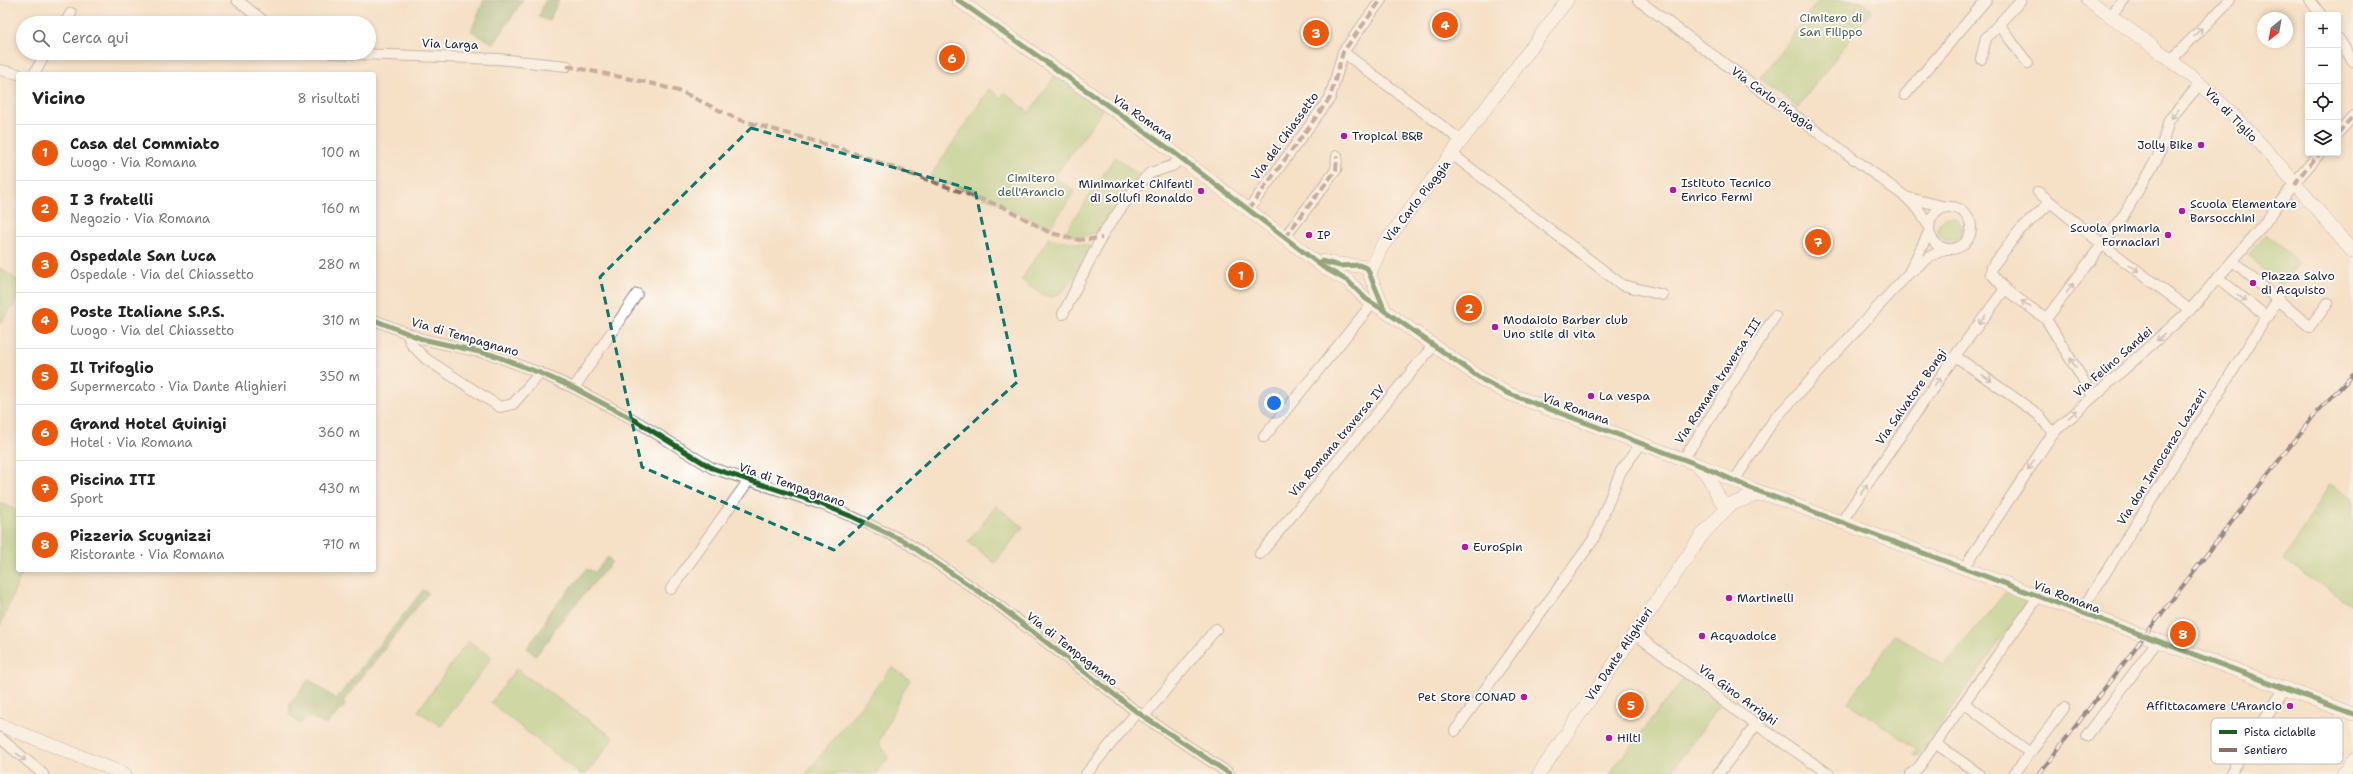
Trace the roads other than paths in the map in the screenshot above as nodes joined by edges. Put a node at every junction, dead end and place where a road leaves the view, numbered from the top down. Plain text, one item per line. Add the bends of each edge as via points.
1 (236, 0) edge
2 (958, 0) edge
3 (1381, 0) edge
4 (1567, 0) edge
5 (1638, 0) edge
6 (1986, 0) edge
7 (2021, 0) edge
8 (2088, 0) edge
9 (2124, 0) edge
10 (2230, 0) edge
11 (2324, 0) edge
12 (2316, 8) edge
13 (71, 13) dead end
14 (69, 16) edge
15 (257, 16) edge
16 (2110, 16) junction
17 (1999, 25) junction
18 (2341, 43) edge
19 (1343, 52) junction
20 (376, 55) edge
21 (1981, 59) dead end
22 (42, 60) edge
23 (2171, 60) junction
24 (2353, 61) edge
25 (2028, 63) dead end
26 (567, 66) dead end
27 (0, 70) edge
28 (35, 72) edge
29 (16, 74) edge
30 (2200, 84) junction
31 (1905, 95) dead end
32 (2353, 116) edge
33 (2341, 130) edge
34 (1462, 141) junction
35 (1452, 154) junction
36 (1337, 156) dead end
37 (2317, 156) edge
38 (1182, 158) junction
39 (2295, 185) junction
40 (2038, 192) dead end
41 (1907, 198) junction
42 (2051, 202) junction
43 (1946, 207) junction
44 (1248, 210) junction
45 (1928, 228) junction
46 (1285, 237) junction
47 (2103, 244) junction
48 (1381, 248) junction
49 (1945, 249) junction
50 (2353, 252) edge
51 (1313, 258) junction
52 (2233, 261) junction
53 (1357, 265) junction
54 (1909, 273) junction
55 (1370, 276) junction
56 (2218, 278) junction
57 (1351, 283) junction
58 (2005, 289) junction
59 (637, 294) dead end
60 (1663, 295) dead end
61 (2278, 300) junction
62 (2328, 303) dead end
63 (1372, 304) junction
64 (2190, 310) junction
65 (1385, 311) junction
66 (1063, 314) dead end
67 (1776, 316) dead end
68 (2267, 317) junction
69 (2046, 319) junction
70 (376, 321) edge
71 (407, 334) junction
72 (1433, 346) junction
73 (1955, 356) junction
74 (540, 373) junction
75 (574, 388) junction
76 (2094, 396) junction
77 (2053, 433) junction
78 (1264, 437) dead end
79 (1641, 444) junction
80 (1683, 460) junction
81 (1697, 466) junction
82 (749, 480) junction
83 (1734, 481) junction
84 (1717, 494) junction
85 (1775, 496) junction
86 (1734, 503) junction
87 (1842, 521) junction
88 (1702, 535) junction
89 (1260, 554) dead end
90 (1964, 568) junction
91 (671, 589) dead end
92 (2038, 597) junction
93 (2080, 613) junction
94 (1216, 629) dead end
95 (1634, 633) junction
96 (2158, 640) junction
97 (2285, 688) junction
98 (1964, 703) junction
99 (2064, 708) dead end
100 (1140, 714) junction
101 (2353, 714) edge
102 (2266, 718) edge
103 (0, 724) edge
104 (1756, 725) junction
105 (1455, 731) dead end
106 (2087, 736) dead end
107 (0, 738) edge
108 (1935, 743) junction
109 (2030, 753) junction
110 (2353, 760) edge
111 (2236, 764) edge
112 (1223, 772) edge
113 (43, 774) edge
114 (125, 774) edge
115 (1086, 774) edge
116 (1539, 774) edge
117 (1718, 774) edge
118 (1830, 774) edge
119 (1911, 774) edge
120 (1979, 774) edge
121 (2014, 774) edge
122 (2230, 774) edge
123 (2343, 774) edge

1 - 15 street
2 - 38 main road, Via Romana
3 - 19 street, Via del Chiassetto
4 - 34 main road, Via Carlo Piaggia
5 - 41 street, Via Carlo Piaggia
6 - 31 street
7 - 17 street
8 - 16 main road, Via di Tiglio
9 - 16 street
23 -> 10 street
11 - 12 street
13 - 14 street
16 - 23 main road, Via di Tiglio
17 - 21 street via 1986,38
17 - 25 street via 2012,38
18 - 24 street
19 - 34 street
19 - 44 street, Via del Chiassetto via 1330,98
20 - 26 street, Via Larga via 498,59
22 - 28 street
23 - 30 main road, Via di Tiglio
27 - 29 street
30 - 39 main road, Via di Tiglio via 2234,116
30 -> 47 street via 2169,120 2160,153 2122,218
32 - 33 street
34 - 35 main road, Via Carlo Piaggia
35 - 48 main road, Via Carlo Piaggia
35 - 60 street, Via Carlo Piaggia via 1622,285
36 - 46 street via 1336,170
37 - 39 street, Via Felino Sandei
38 - 44 main road, Via Romana
38 - 66 street via 1172,166 1150,174 1135,189 1104,232
39 - 50 main road, Via di Tiglio
39 - 52 street, Via Felino Sandei
40 - 42 street
41 - 43 street, Via Carlo Piaggia
41 - 45 street, Via Carlo Piaggia via 1919,210
42 - 47 street
42 - 58 street via 2020,230 1992,267 1991,273
43 - 45 street via 1934,214
43 - 49 street via 1963,211 1969,220 1971,230 1962,245 1956,249
44 - 46 main road, Via Romana
45 - 49 street via 1934,243
45 - 54 street
46 - 51 main road, Via Romana
47 -> 64 street
69 -> 47 street
48 - 53 main road, Via Carlo Piaggia
48 - 55 main road, Via Carlo Piaggia
49 - 54 street
51 - 53 main road, Via Romana via 1335,265
51 - 57 main road, Via Romana via 1323,267
52 - 56 street, Via Felino Sandei
52 - 61 street
53 - 55 main road, Via Romana via 1367,268
53 - 57 main road via 1350,271
54 - 83 street via 1773,422
55 - 57 main road via 1363,287
55 - 65 main road, Via Romana
56 - 64 street, Via Felino Sandei
56 -> 68 street
57 - 63 main road, Via Romana
69 -> 58 street
58 -> 73 street, Via Salvatore Bongi
59 - 75 street
61 - 62 street via 2310,327
61 - 68 street, Via don Innocenzo Lazzeri
63 - 65 main road, Via Romana
63 - 78 street
64 -> 76 street, Via Felino Sandei
65 - 72 main road, Via Romana
67 - 80 street, Via Romana traversa III
68 - 93 street, Via don Innocenzo Lazzeri
76 -> 69 street
70 - 71 street, Via di Tempagnano
71 - 74 street, Via di Tempagnano via 493,356
71 - 74 street via 412,345 426,359 500,407 513,404
72 - 79 main road, Via Romana via 1507,393
72 - 89 street, Via Romana traversa IV
73 -> 77 street via 2039,415
87 -> 73 street, Via Salvatore Bongi
74 - 75 street, Via di Tempagnano
75 - 82 street, Via di Tempagnano via 636,421 712,468
77 -> 76 street, Via Felino Sandei
77 -> 90 street, Via Felino Sandei
79 - 80 main road, Via Romana
79 - 105 street via 1621,471 1593,540
80 - 81 main road, Via Romana
81 - 83 main road, Via Romana
81 - 84 main road, Via Romana via 1709,476
82 - 91 street
82 - 100 street, Via di Tempagnano via 825,505 904,541 994,602
83 - 84 main road via 1723,482
83 - 85 main road, Via Romana
83 - 86 main road via 1741,490
84 - 86 main road, Via Romana via 1722,503
84 - 88 main road, Via Dante Alighieri
85 - 86 main road, Via Romana via 1754,494
85 - 87 main road, Via Romana
86 - 88 main road, Via Dante Alighieri
87 - 90 main road, Via Romana
88 - 95 main road, Via Dante Alighieri
90 - 92 main road, Via Romana
92 - 93 main road, Via Romana
92 - 98 street
93 - 96 main road, Via Romana
94 - 100 street
95 - 104 street, Via Gino Arrighi
95 - 116 main road, Via Dante Alighieri
96 - 97 main road, Via Romana
96 - 106 street
97 - 101 main road, Via Romana
97 - 102 street
98 - 108 street
98 - 109 street
99 - 109 street
100 - 112 street, Via di Tempagnano
100 - 115 street
103 - 114 main road
104 - 117 street
104 - 118 street, Via Gino Arrighi
107 -> 113 street
108 - 119 street
108 - 120 street
109 - 121 street
110 - 123 main road
111 - 122 street

